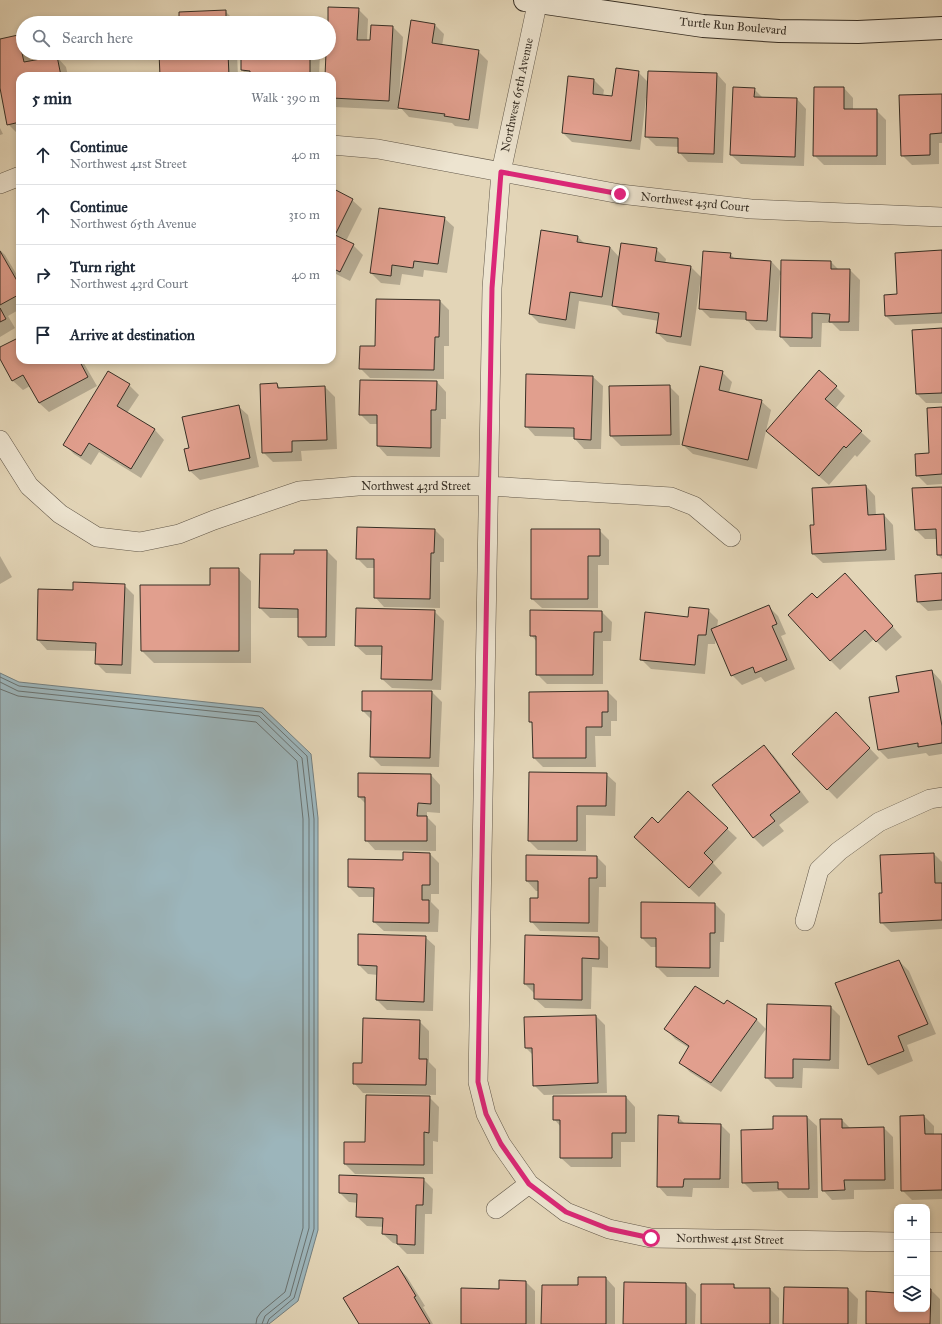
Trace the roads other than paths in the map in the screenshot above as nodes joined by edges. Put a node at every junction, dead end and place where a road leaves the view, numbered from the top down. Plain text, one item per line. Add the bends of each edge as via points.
1 (533, 1) edge
2 (942, 28) edge
3 (336, 145) edge
4 (501, 172) junction
5 (16, 178) edge
6 (0, 184) edge
7 (942, 217) edge
8 (0, 440) edge
9 (489, 486) junction
10 (731, 537) dead end
11 (942, 797) edge
12 (805, 921) dead end
13 (529, 1184) junction
14 (496, 1209) dead end
15 (894, 1242) edge
16 (930, 1242) edge
17 (942, 1242) edge

1 - 2 street, Turtle Run Boulevard via 703,26 779,31 858,32
1 - 4 street, Northwest 65th Avenue
3 - 4 street, Northwest 43rd Court via 378,149
4 - 7 street, Northwest 43rd Court via 620,194 751,209
4 - 9 street, Northwest 65th Avenue via 492,288
5 - 6 street
8 - 9 street, Northwest 43rd Street via 29,486 60,514 97,537 140,542 179,534 299,491 358,486
9 - 10 street, Northwest 43rd Street via 671,497 694,506
9 - 13 street, Northwest 65th Avenue via 478,1082 486,1114 501,1144
11 - 12 street via 879,822 839,851 819,870
13 - 14 street
13 - 15 street, Northwest 41st Street via 566,1212 609,1229 651,1238
16 - 17 street

